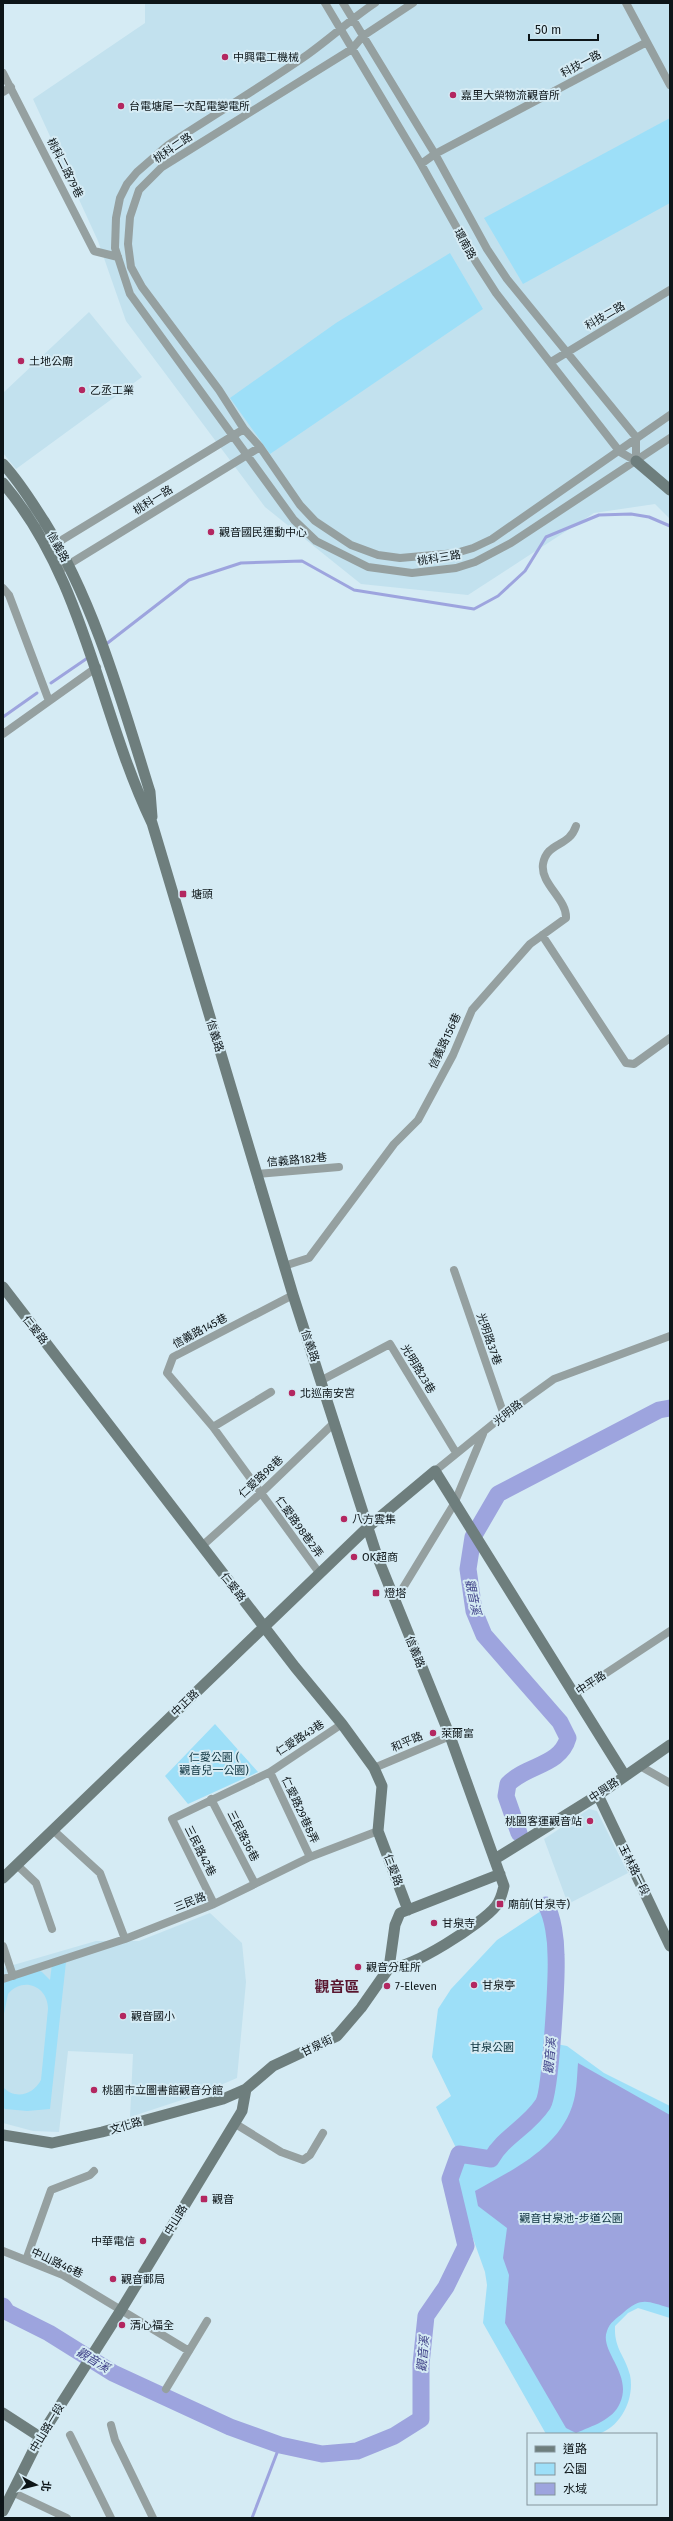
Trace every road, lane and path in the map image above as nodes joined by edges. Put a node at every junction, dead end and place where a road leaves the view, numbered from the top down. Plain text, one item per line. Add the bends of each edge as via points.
1 (325, 3) edge
2 (343, 3) edge
3 (375, 3) edge
4 (413, 3) edge
5 (626, 3) edge
6 (352, 18) junction
7 (341, 31) junction
8 (363, 36) junction
9 (647, 42) junction
10 (352, 49) junction
11 (3, 73) edge
12 (670, 85) edge
13 (10, 87) junction
14 (3, 92) edge
15 (435, 154) junction
16 (421, 164) junction
17 (118, 257) junction
18 (670, 290) edge
19 (566, 351) junction
20 (551, 362) junction
21 (670, 415) edge
22 (244, 429) junction
23 (233, 435) junction
24 (636, 437) junction
25 (670, 438) edge
26 (260, 448) junction
27 (620, 452) junction
28 (246, 456) junction
29 (636, 461) junction
30 (3, 464) edge
31 (3, 483) edge
32 (670, 490) edge
33 (57, 543) junction
34 (46, 549) junction
35 (69, 566) junction
36 (58, 571) junction
37 (3, 588) edge
38 (95, 664) junction
39 (49, 701) junction
40 (3, 734) edge
41 (152, 823) junction
42 (576, 826) dead end
43 (542, 934) junction
44 (670, 1038) edge
45 (339, 1167) dead end
46 (257, 1174) junction
47 (284, 1266) junction
48 (454, 1270) dead end
49 (3, 1287) edge
50 (293, 1295) junction
51 (670, 1336) edge
52 (322, 1380) junction
53 (271, 1392) dead end
54 (504, 1415) junction
55 (335, 1422) junction
56 (213, 1427) junction
57 (484, 1433) junction
58 (455, 1451) dead end
59 (435, 1472) junction
60 (261, 1493) junction
61 (454, 1504) junction
62 (368, 1527) junction
63 (202, 1546) junction
64 (320, 1574) junction
65 (394, 1601) junction
66 (264, 1627) junction
67 (670, 1631) edge
68 (573, 1695) junction
69 (342, 1724) junction
70 (450, 1736) junction
71 (670, 1745) edge
72 (640, 1766) junction
73 (374, 1768) junction
74 (270, 1772) junction
75 (625, 1776) junction
76 (670, 1783) edge
77 (598, 1795) junction
78 (211, 1798) junction
79 (53, 1830) junction
80 (378, 1831) junction
81 (310, 1857) junction
82 (496, 1859) junction
83 (17, 1865) junction
84 (500, 1874) junction
85 (3, 1878) edge
86 (255, 1884) junction
87 (214, 1904) junction
88 (408, 1910) junction
89 (52, 1929) dead end
90 (125, 1939) junction
91 (3, 1946) edge
92 (670, 1946) edge
93 (389, 1968) junction
94 (13, 1976) junction
95 (3, 1979) edge
96 (246, 2089) junction
97 (234, 2123) junction
98 (323, 2133) dead end
99 (3, 2135) edge
100 (94, 2171) dead end
101 (3, 2251) edge
102 (26, 2260) junction
103 (121, 2310) junction
104 (207, 2321) dead end
105 (98, 2348) joint
106 (189, 2351) junction
107 (166, 2389) dead end
108 (3, 2413) edge
109 (111, 2425) dead end
110 (70, 2435) dead end
111 (40, 2437) junction
112 (12, 2492) junction
113 (3, 2511) edge
114 (67, 2518) edge
115 (111, 2518) edge
116 (152, 2518) edge

1 - 7 street, 環南路
2 - 6 street, 環南路
3 - 6 street, 桃科二路
4 - 8 street, 桃科二路
5 - 9 street
6 - 7 street, 桃科二路
6 - 8 street, 環南路
7 - 10 street, 環南路
7 - 17 street, 桃科二路 via 168,145 148,161 127,184 120,198 116,218 115,248
8 - 10 street, 桃科二路
8 - 15 street, 環南路
9 - 12 street
9 - 15 street, 科技一路
10 - 16 street, 環南路
10 - 22 street, 桃科二路 via 162,167 140,190 130,218 128,244 134,274 219,390
11 - 13 street, 桃科二路79巷
13 - 14 street
13 - 17 street, 桃科二路79巷 via 94,251
15 - 16 street, 科技一路
15 - 19 street, 環南路 via 487,250 507,279
16 - 20 street, 環南路 via 496,293
17 - 23 street, 桃科二路 via 130,294
18 - 19 street, 科技二路
19 - 20 street, 科技二路
19 - 24 street, 環南路
20 - 27 street, 環南路
21 - 24 street, 桃科三路
22 - 23 street, 桃科一路
22 - 26 street, 桃科三路
23 - 28 street, 桃科三路
23 - 33 street, 桃科一路
24 - 27 street, 桃科三路
24 - 29 street
25 - 29 street, 桃科三路
26 - 27 street, 桃科三路 via 300,505 315,521 351,545 378,555 400,558 456,553 492,539
26 - 28 street, 桃科一路
27 - 29 street, 環南路
28 - 29 street, 桃科三路 via 294,520 316,541 368,567 412,573 433,572 475,562 511,543
28 - 35 street, 桃科一路
29 - 32 main road, 環南路
30 - 33 main road, 信義路 via 24,490
31 - 34 main road, 信義路 via 14,496
33 - 34 street, 桃科一路
33 - 35 main road, 信義路
34 - 36 main road, 信義路
35 - 36 street, 桃科一路
35 - 41 main road, 信義路 via 89,607 107,656 150,792
36 - 38 main road, 信義路
37 - 39 street via 9,595
38 - 39 street
38 - 41 main road, 信義路 via 137,793
39 - 40 street
41 - 46 main road, 信義路
42 - 43 street, 信義路156巷 via 568,840 552,848 543,864 544,874 566,915 564,920
43 - 44 street via 626,1062 634,1064
43 - 47 street, 信義路156巷 via 507,967 472,1010 453,1056 418,1120 394,1144 309,1258
45 - 46 street, 信義路182巷
46 - 47 main road, 信義路
47 - 50 main road, 信義路
48 - 54 street, 光明路37巷
49 - 63 main road, 仁愛路
50 - 52 main road, 信義路
50 - 56 street, 信義路145巷 via 173,1358 167,1373
51 - 54 street, 光明路 via 554,1379
52 - 55 main road, 信義路
52 - 58 street, 光明路23巷 via 390,1344
53 - 56 street
54 - 57 street, 光明路
55 - 60 street, 仁愛路98巷
55 - 62 main road, 信義路
56 - 60 street, 仁愛路98巷2弄
57 - 59 street, 光明路
57 - 61 street
59 - 61 main road
59 - 62 main road, 光明路
60 - 63 street, 仁愛路98巷
60 - 64 street, 仁愛路98巷2弄
61 - 65 street
61 - 68 main road
62 - 64 main road, 中正路
62 - 65 main road, 信義路
63 - 66 main road, 仁愛路
64 - 66 main road, 中正路
65 - 70 main road, 信義路
66 - 69 main road, 仁愛路
66 - 79 main road, 中正路
67 - 68 street, 中平路
68 - 75 main road, 中平路
69 - 73 main road, 仁愛路
69 - 74 street, 仁愛路43巷
70 - 73 street, 和平路
70 - 82 main road, 信義路
71 - 72 main road, 中興路
72 - 75 main road, 中興路
72 - 76 street
73 - 80 main road, 仁愛路 via 382,1786
74 - 78 street, 三民路42巷
74 - 81 street, 仁愛路29巷8弄
75 - 77 main road, 中興路
77 - 82 main road, 中興路
77 - 92 main road, 玉林路一段
78 - 86 street, 三民路36巷
78 - 87 street, 三民路42巷 via 172,1820
79 - 83 main road, 中正路
79 - 90 street via 100,1873
80 - 81 street, 三民路
80 - 88 main road, 仁愛路
81 - 86 street, 三民路
82 - 84 main road
83 - 85 main road, 中正路
83 - 89 street via 36,1883
84 - 88 main road, 甘泉街
84 - 93 main road via 504,1886 502,1898 496,1907 433,1951 397,1968
86 - 87 street, 三民路
87 - 90 street, 三民路
88 - 93 main road, 甘泉街 via 397,1917
90 - 94 street, 三民路
91 - 94 street
93 - 96 main road, 甘泉街 via 361,2008 337,2036 273,2066
94 - 95 street, 三民路
96 - 97 main road, 中山路 via 242,2111
96 - 99 main road, 文化路 via 223,2099 52,2143
97 - 98 street via 281,2152 303,2160 310,2155
97 - 103 main road, 中山路
100 - 102 street via 90,2175 51,2190
101 - 102 street, 中山路46巷
102 - 103 street, 中山路46巷 via 63,2275
103 - 105 main road, 中山路
103 - 106 street, 中山路46巷
104 - 106 street
105 - 111 main road, 中山路一段
106 - 107 street
108 - 111 main road
109 - 116 street via 115,2440
110 - 115 street
111 - 112 main road, 中山路一段
112 - 113 main road, 中山路一段
112 - 114 street

